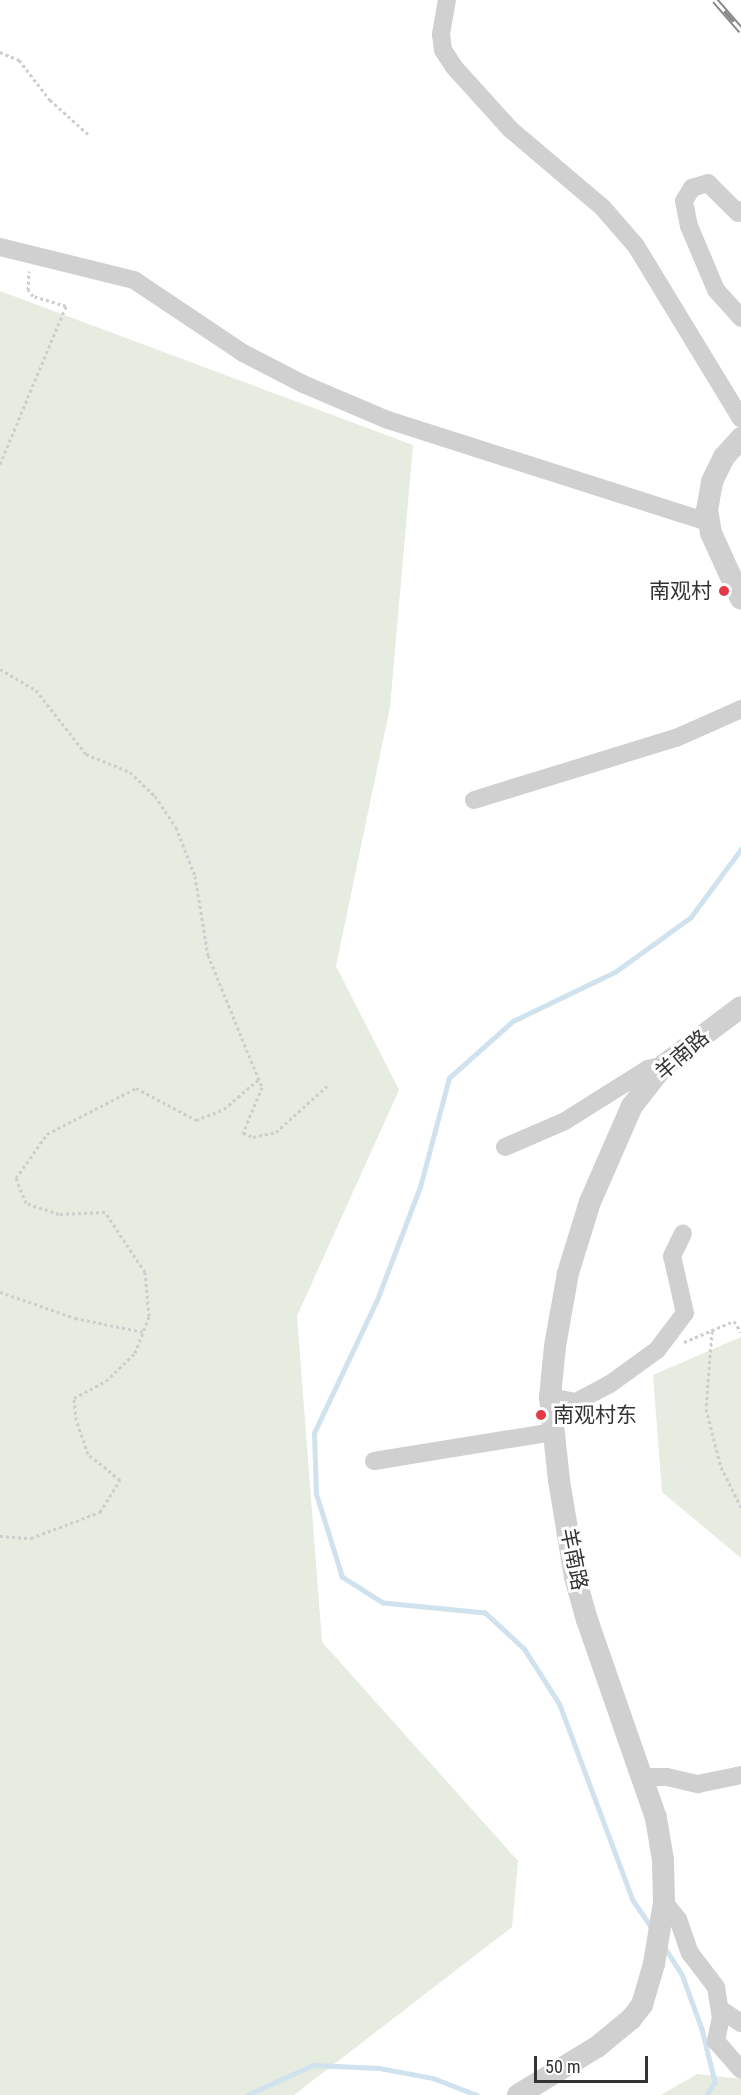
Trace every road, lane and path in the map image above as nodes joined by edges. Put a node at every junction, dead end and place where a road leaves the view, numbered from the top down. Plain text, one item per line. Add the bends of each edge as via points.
1 (447, 0) edge
2 (0, 52) edge
3 (89, 135) dead end
4 (741, 210) edge
5 (0, 247) edge
6 (30, 254) junction
7 (741, 318) edge
8 (741, 419) edge
9 (741, 438) edge
10 (0, 464) edge
11 (710, 523) junction
12 (741, 599) edge
13 (0, 669) edge
14 (741, 709) edge
15 (474, 800) dead end
16 (741, 1007) edge
17 (664, 1065) junction
18 (259, 1079) junction
19 (327, 1086) dead end
20 (505, 1147) dead end
21 (683, 1233) dead end
22 (0, 1292) edge
23 (712, 1331) junction
24 (143, 1332) junction
25 (741, 1332) edge
26 (657, 1350) junction
27 (550, 1397) junction
28 (553, 1432) junction
29 (374, 1461) dead end
30 (741, 1507) edge
31 (0, 1536) edge
32 (741, 1775) edge
33 (643, 1777) junction
34 (664, 1905) junction
35 (720, 2009) junction
36 (741, 2023) edge
37 (741, 2070) edge
38 (518, 2095) edge

1 - 8 street via 441,34 443,50 454,67 510,129 603,208 636,246
2 - 3 path via 19,60 50,100
4 - 7 street via 738,213 708,183 692,188 684,201 689,226 716,290
5 - 6 street
6 - 10 path via 28,290 33,296 66,306
6 - 11 street via 135,280 243,353 388,420
9 - 11 street via 724,457 712,482 707,510
11 - 12 street
13 - 18 path via 36,690 86,754 129,772 155,796 176,827 195,876 208,955
14 - 15 street via 676,738
16 - 17 street, 羊南路
17 - 20 street via 648,1069 565,1121
17 - 27 street, 羊南路 via 632,1106 590,1202 568,1273
18 - 19 path via 262,1087 243,1133 253,1137 276,1132
18 - 24 path via 224,1109 196,1120 136,1088 47,1134 16,1178 26,1203 59,1214 105,1212 145,1272 149,1316
21 - 26 street via 672,1256 685,1313
22 - 24 path via 75,1318
23 - 25 path via 734,1321
23 - 26 path
23 - 30 path via 706,1409 721,1467
24 - 31 path via 135,1353 106,1381 74,1398 76,1420 88,1454 120,1480 100,1512 31,1538
26 - 27 street via 610,1384 576,1402
27 - 28 street, 羊南路
28 - 29 street
28 - 33 street, 羊南路 via 575,1577
32 - 33 street via 698,1784 668,1777
33 - 34 street, 羊南路 via 663,1860
34 - 35 street via 678,1919 690,1953 716,1987
34 - 38 street, 羊南路 via 642,2005 597,2047
35 - 36 street
35 - 37 street via 716,2041

